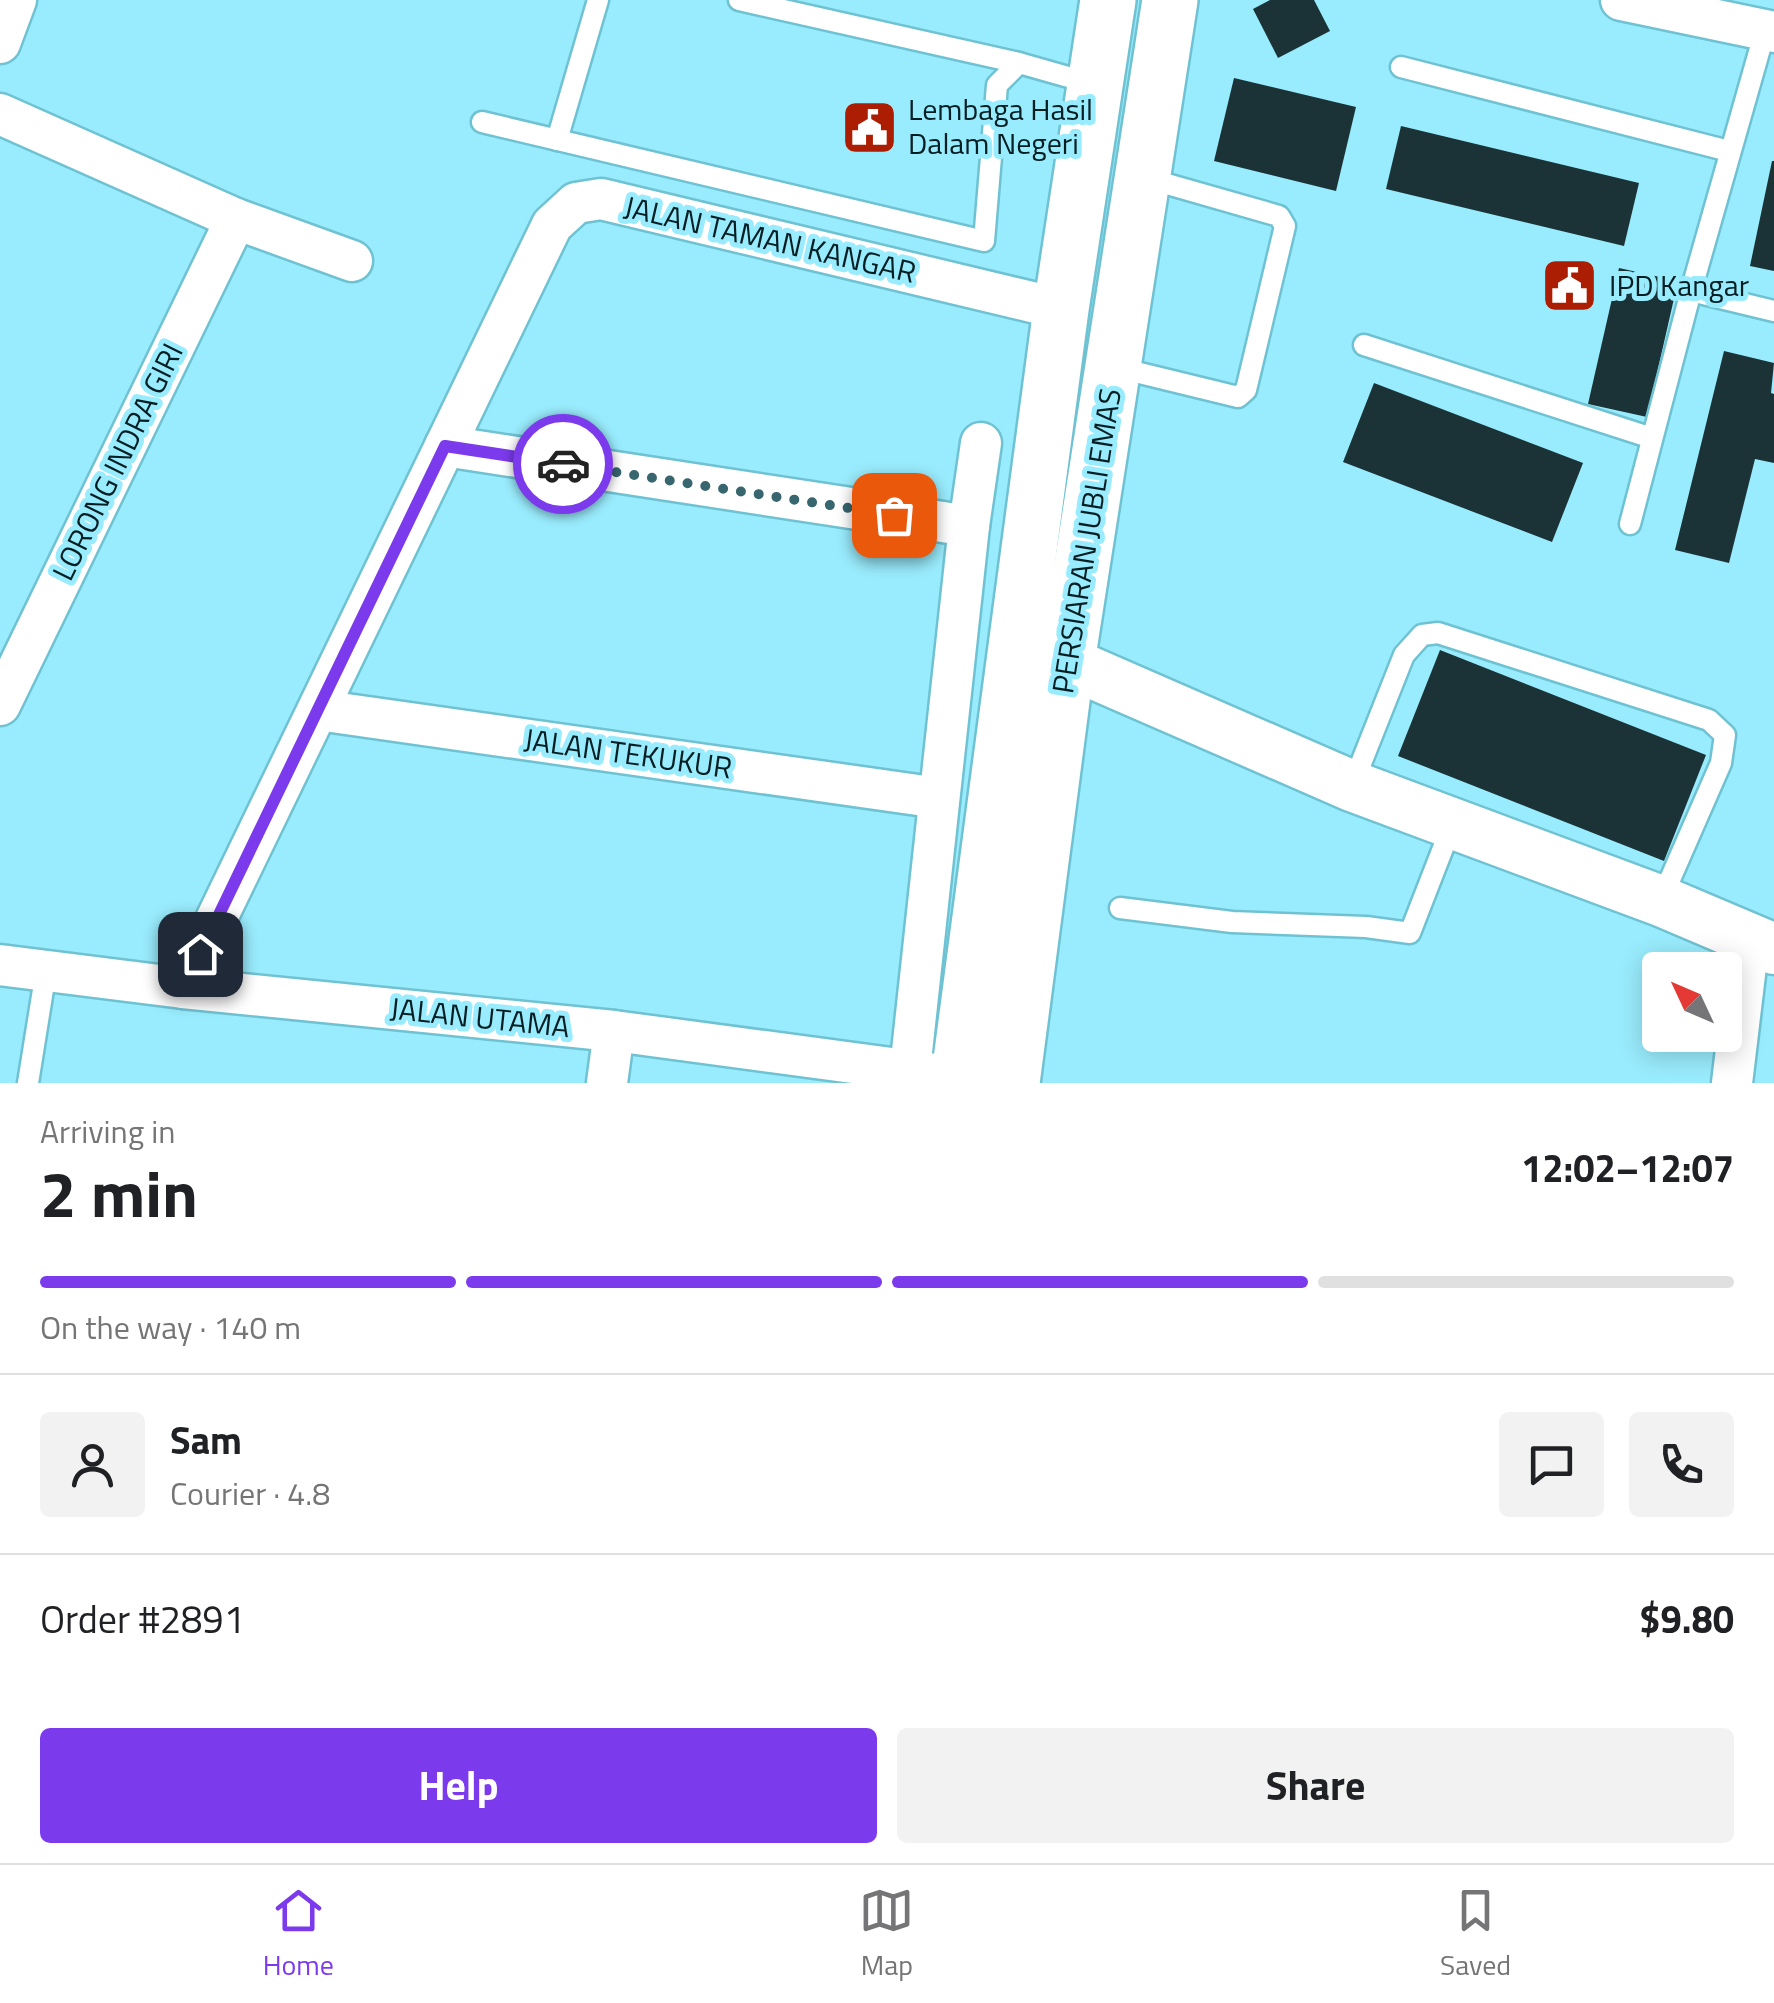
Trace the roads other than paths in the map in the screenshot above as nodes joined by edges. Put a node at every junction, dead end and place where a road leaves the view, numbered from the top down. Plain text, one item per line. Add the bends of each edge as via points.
1 (16, 0) edge
2 (598, 0) edge
3 (739, 0) edge
4 (1108, 0) edge
5 (1170, 0) edge
6 (1620, 0) edge
7 (1770, 31) edge
8 (0, 43) edge
9 (1019, 64) junction
10 (1401, 67) dead end
11 (1094, 85) junction
12 (0, 114) edge
13 (482, 122) dead end
14 (557, 140) junction
15 (1729, 151) junction
16 (1144, 178) junction
17 (236, 219) junction
18 (352, 261) dead end
19 (1690, 291) junction
20 (1061, 309) junction
21 (1774, 311) edge
22 (1364, 345) dead end
23 (1114, 367) junction
24 (1652, 438) junction
25 (981, 443) dead end
26 (445, 446) junction
27 (1630, 524) dead end
28 (969, 526) junction
29 (1067, 662) junction
30 (0, 705) edge
31 (318, 710) junction
32 (1352, 786) junction
33 (939, 798) junction
34 (1452, 825) junction
35 (1660, 901) junction
36 (1120, 908) dead end
37 (1761, 945) edge
38 (0, 964) edge
39 (46, 970) junction
40 (183, 988) junction
41 (614, 1031) junction
42 (942, 1077) edge
43 (28, 1083) edge
44 (607, 1083) edge
45 (1012, 1083) edge
46 (1732, 1083) edge

1 - 8 street
2 - 14 lane
3 - 9 lane
4 - 11 main road, PERSIARAN JUBLI EMAS
5 - 16 main road, PERSIARAN JUBLI EMAS
6 - 7 street
7 - 15 lane
9 - 11 lane
9 - 14 lane via 997,85 984,241
10 - 15 lane
11 - 20 main road, PERSIARAN JUBLI EMAS
12 - 17 street
13 - 14 lane
15 - 19 lane
16 - 23 main road, PERSIARAN JUBLI EMAS
16 - 23 lane via 1279,216 1285,226 1246,390 1238,397
17 - 18 street
17 - 30 street, LORONG INDRA GIRI
19 - 21 lane
19 - 24 lane
20 - 26 street, JALAN TAMAN KANGAR via 602,199 576,203 552,224
20 - 42 main road, PERSIARAN JUBLI EMAS
22 - 24 lane
23 - 29 main road, PERSIARAN JUBLI EMAS
24 - 27 lane
25 - 28 street
26 - 28 street
26 - 31 street, JALAN TAMAN KANGAR
28 - 33 street
29 - 32 street
29 - 45 main road, PERSIARAN JUBLI EMAS
31 - 33 street, JALAN TEKUKUR
31 - 40 street, JALAN TAMAN KANGAR
32 - 34 street
32 - 35 lane via 1404,655 1422,635 1438,633 1709,720 1725,735 1721,763
33 - 42 street
34 - 35 street
34 - 36 lane via 1410,933
35 - 37 street
37 - 46 street
38 - 39 street, JALAN UTAMA
39 - 40 street, JALAN UTAMA
39 - 43 lane
40 - 41 street, JALAN UTAMA
41 - 42 street, JALAN UTAMA
41 - 44 street

